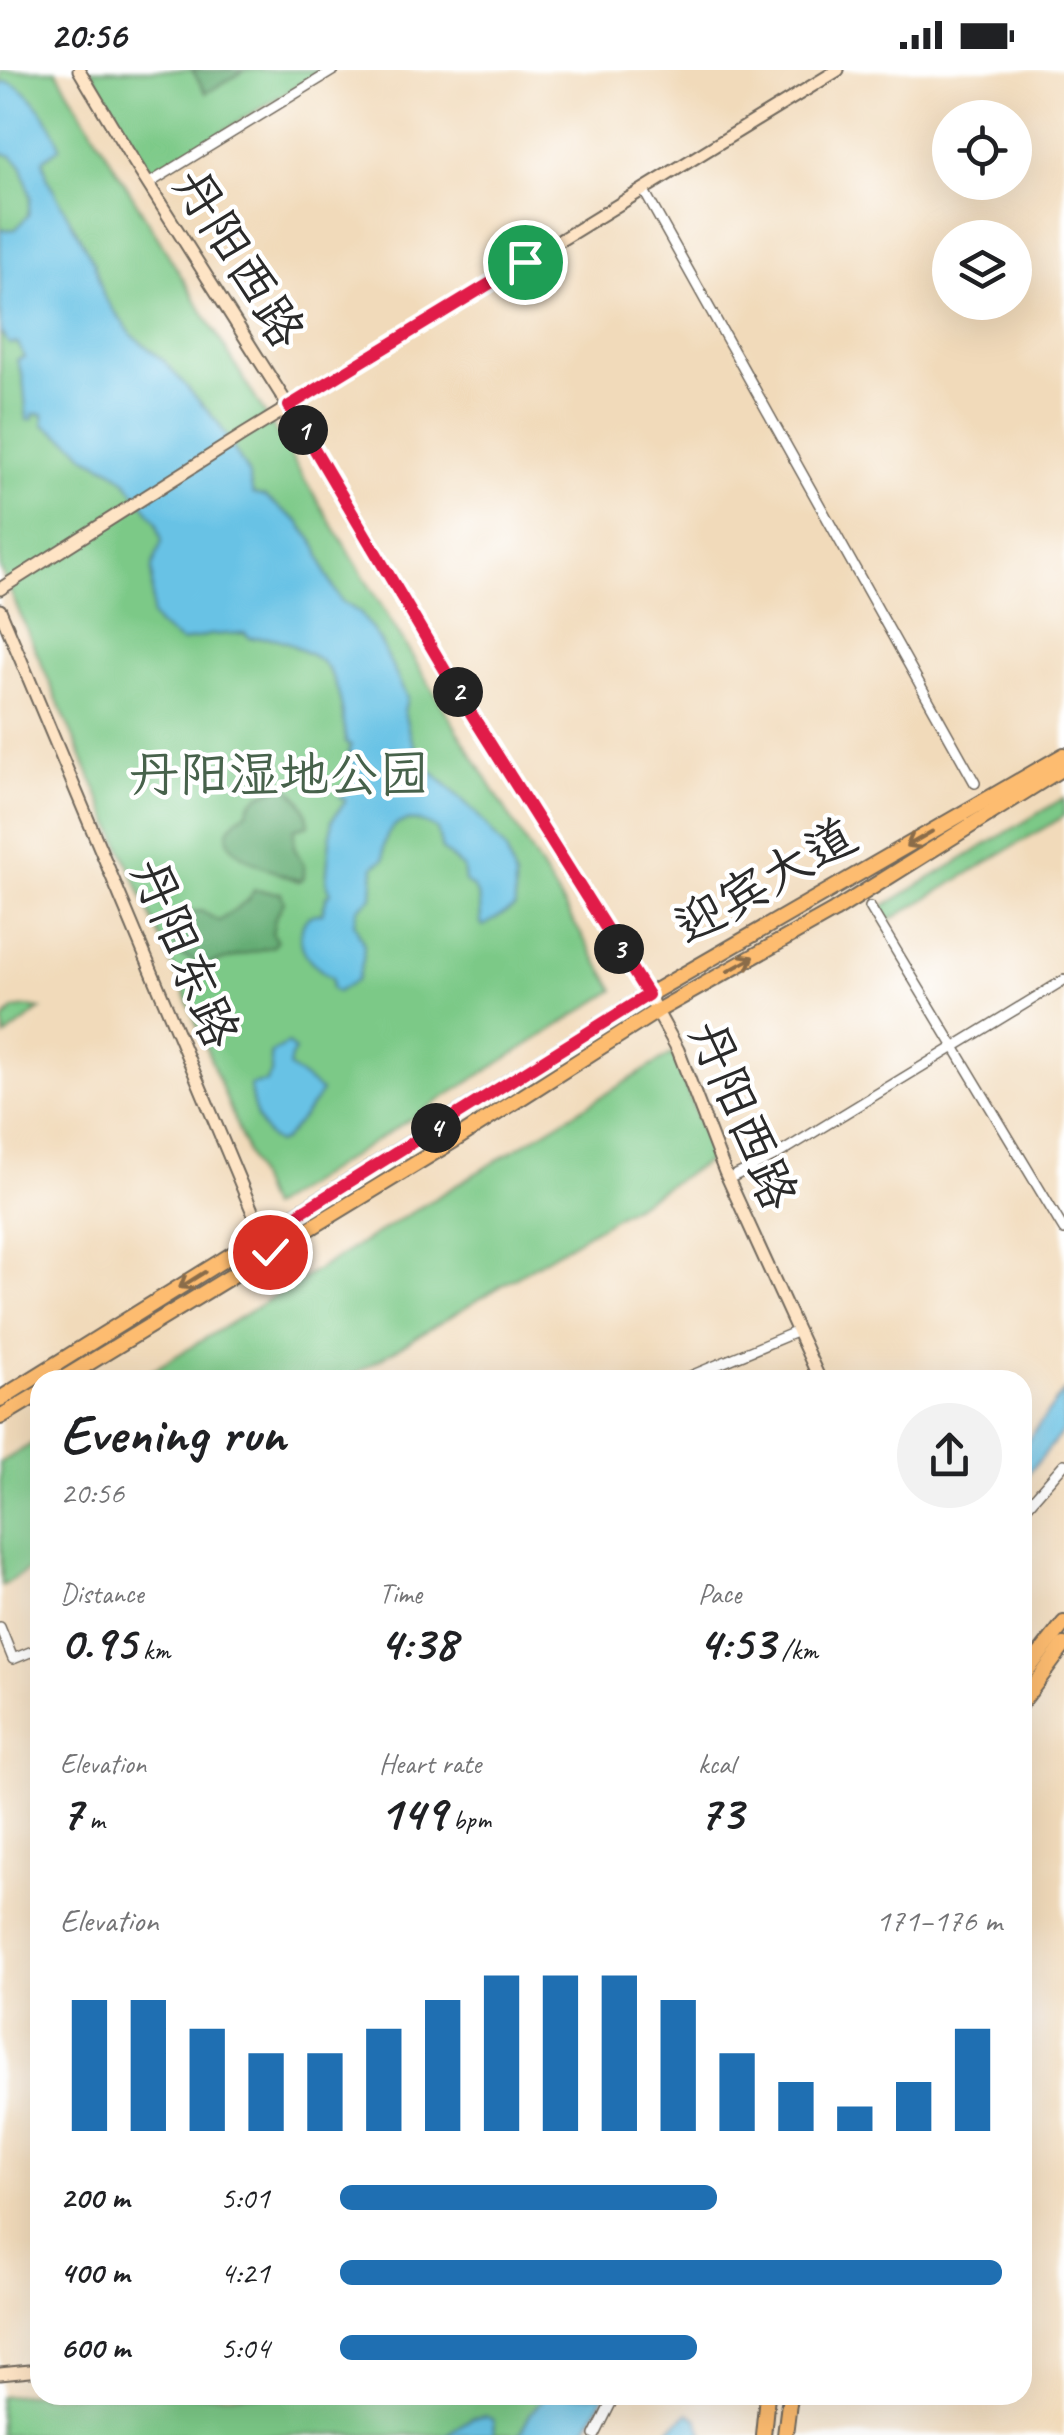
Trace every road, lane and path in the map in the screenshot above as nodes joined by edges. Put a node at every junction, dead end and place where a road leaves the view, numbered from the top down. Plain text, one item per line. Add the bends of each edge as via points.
1 (80, 70) edge
2 (334, 70) edge
3 (838, 70) edge
4 (148, 184) junction
5 (643, 190) junction
6 (289, 406) junction
7 (1, 590) edge
8 (0, 610) edge
9 (1064, 755) edge
10 (1064, 767) edge
11 (976, 783) dead end
12 (870, 907) dead end
13 (1064, 980) edge
14 (648, 995) junction
15 (656, 1011) junction
16 (954, 1047) junction
17 (728, 1179) junction
18 (1064, 1230) edge
19 (263, 1236) junction
20 (270, 1252) junction
21 (276, 1270) dead end
22 (798, 1331) junction
23 (47, 1370) edge
24 (76, 1370) edge
25 (705, 1370) edge
26 (816, 1370) edge
27 (30, 1380) edge
28 (30, 1398) edge
29 (0, 1399) edge
30 (0, 1417) edge
31 (1064, 1464) edge
32 (1032, 1501) edge
33 (1064, 1623) edge
34 (0, 1626) edge
35 (1064, 1644) edge
36 (30, 1652) edge
37 (1032, 1664) edge
38 (1032, 1688) edge
39 (30, 2371) edge
40 (0, 2374) edge
41 (610, 2405) edge
42 (766, 2405) edge
43 (789, 2405) edge
44 (594, 2435) edge
45 (763, 2435) edge
46 (786, 2435) edge

1 - 4 street, 丹阳西路
2 - 4 street
3 - 5 street
4 - 6 street, 丹阳西路
5 - 6 street
5 - 11 street
6 - 7 street
6 - 14 street, 丹阳西路
8 - 19 street, 丹阳东路
9 -> 14 main road, 迎宾大道
15 -> 10 main road, 迎宾大道 via 834,911
12 - 16 street
13 - 16 street
14 - 15 street, 丹阳西路
14 - 19 main road, 迎宾大道
15 - 17 street, 丹阳西路
15 - 20 main road, 迎宾大道
16 - 17 street
16 - 18 street
17 - 22 street, 丹阳西路
19 - 20 street, 丹阳东路
19 -> 23 main road, 迎宾大道
20 - 21 street, 丹阳东路
20 - 24 main road, 迎宾大道
22 - 25 street
22 - 26 street, 丹阳西路
27 -> 29 main road, 迎宾大道
28 - 30 main road
31 - 32 street
33 - 37 main road
34 - 36 street via 13,1659
35 - 38 main road
39 - 40 street
41 - 44 street
42 - 45 main road
43 - 46 main road

